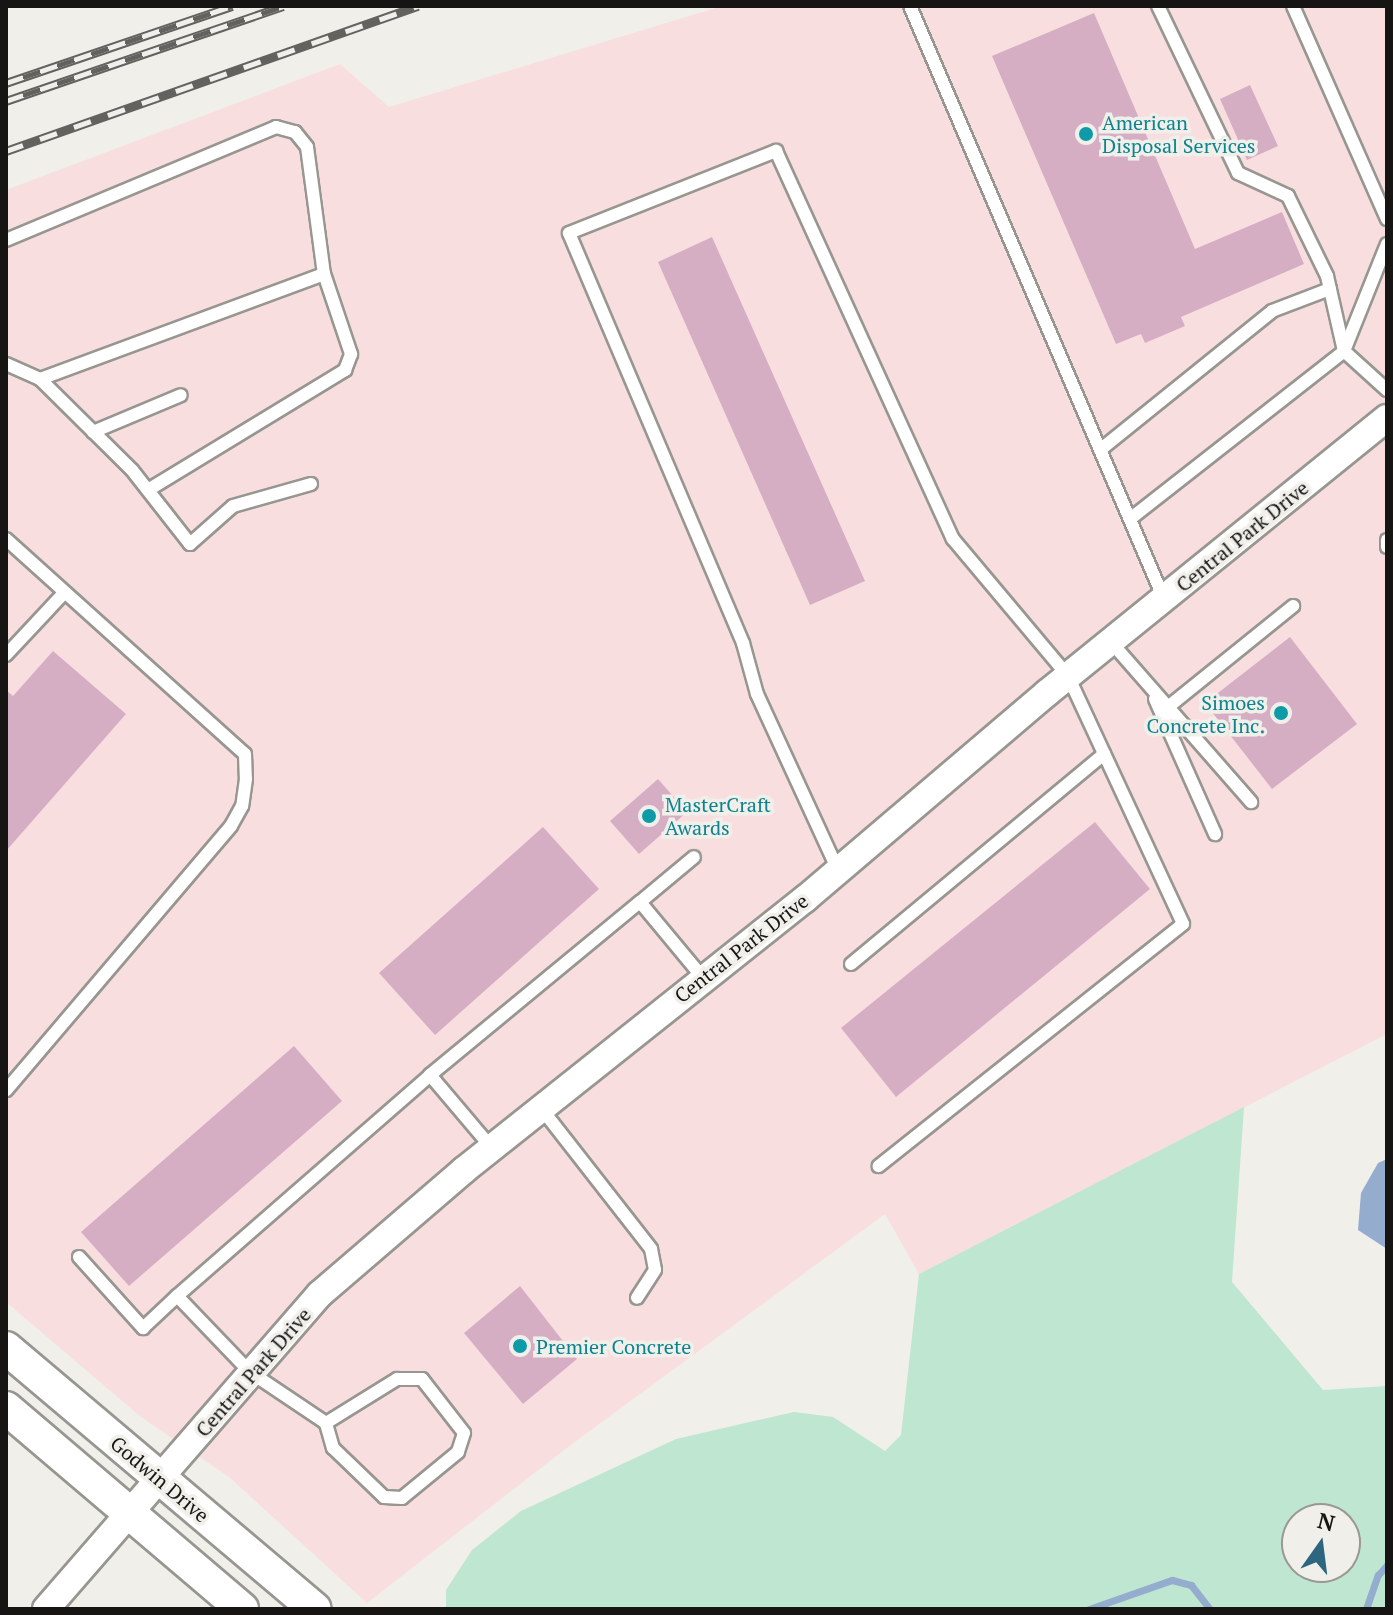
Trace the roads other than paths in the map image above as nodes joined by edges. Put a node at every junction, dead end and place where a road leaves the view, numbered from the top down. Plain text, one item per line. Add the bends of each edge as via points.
1 (910, 6) edge
2 (1158, 6) edge
3 (1293, 6) edge
4 (1387, 219) edge
5 (6, 240) edge
6 (1387, 244) edge
7 (324, 274) junction
8 (1330, 289) junction
9 (1344, 351) junction
10 (6, 364) edge
11 (40, 379) junction
12 (1387, 390) edge
13 (181, 395) dead end
14 (1387, 418) edge
15 (93, 432) junction
16 (1100, 450) junction
17 (311, 484) dead end
18 (148, 490) junction
19 (1130, 519) junction
20 (6, 539) edge
21 (1387, 540) edge
22 (1387, 547) edge
23 (64, 593) junction
24 (1164, 599) junction
25 (1293, 606) dead end
26 (1111, 642) junction
27 (6, 655) edge
28 (1068, 676) junction
29 (1149, 685) junction
30 (1168, 707) junction
31 (1104, 754) junction
32 (1251, 802) dead end
33 (1215, 834) dead end
34 (694, 857) dead end
35 (837, 868) junction
36 (640, 902) junction
37 (851, 964) dead end
38 (703, 978) junction
39 (430, 1075) junction
40 (6, 1090) edge
41 (541, 1108) junction
42 (492, 1148) junction
43 (879, 1166) dead end
44 (79, 1257) dead end
45 (177, 1296) junction
46 (637, 1298) dead end
47 (6, 1348) edge
48 (250, 1372) junction
49 (6, 1408) edge
50 (326, 1423) junction
51 (161, 1479) junction
52 (131, 1514) junction
53 (46, 1609) edge
54 (242, 1609) edge
55 (315, 1609) edge

1 - 16 lane
2 - 8 lane via 1238,173 1288,196
3 - 4 lane
5 - 7 lane via 276,127 295,132 307,147
6 - 9 lane
7 - 11 lane
7 - 18 lane via 351,354 345,370
8 - 9 lane
8 - 16 lane via 1272,311
9 - 12 lane
9 - 19 lane
10 - 11 lane
11 - 15 lane
13 - 15 lane
14 - 24 street, Central Park Drive
15 - 18 lane
16 - 19 lane
17 - 18 lane via 233,506 190,544
19 - 24 lane
20 - 23 lane
21 - 22 lane
23 - 27 lane
23 - 40 lane via 245,754 246,779 242,806 231,826
24 - 26 street, Central Park Drive
25 - 30 lane
26 - 28 street, Central Park Drive
26 - 29 lane
28 - 31 lane
28 - 35 street, Central Park Drive
28 - 35 lane via 953,539 776,151 569,233 743,643 757,694
29 - 30 lane
29 - 33 lane
30 - 32 lane
31 - 37 lane
31 - 43 lane via 1183,924
34 - 36 lane
35 - 38 street, Central Park Drive
36 - 38 lane
36 - 39 lane
38 - 41 street, Central Park Drive
39 - 42 lane
39 - 45 lane
41 - 42 street, Central Park Drive
41 - 46 lane via 651,1249 655,1270
42 - 48 street, Central Park Drive via 320,1294
44 - 45 lane via 143,1328
45 - 48 lane
47 - 51 street, Godwin Drive
48 - 50 lane
48 - 51 street, Central Park Drive
49 - 52 street
50 - 50 lane via 333,1448 384,1497 402,1498 458,1452 464,1433 422,1379 397,1379
51 - 52 street, Central Park Drive
51 - 55 street, Godwin Drive
52 - 53 street, Central Park Drive
52 - 54 street

